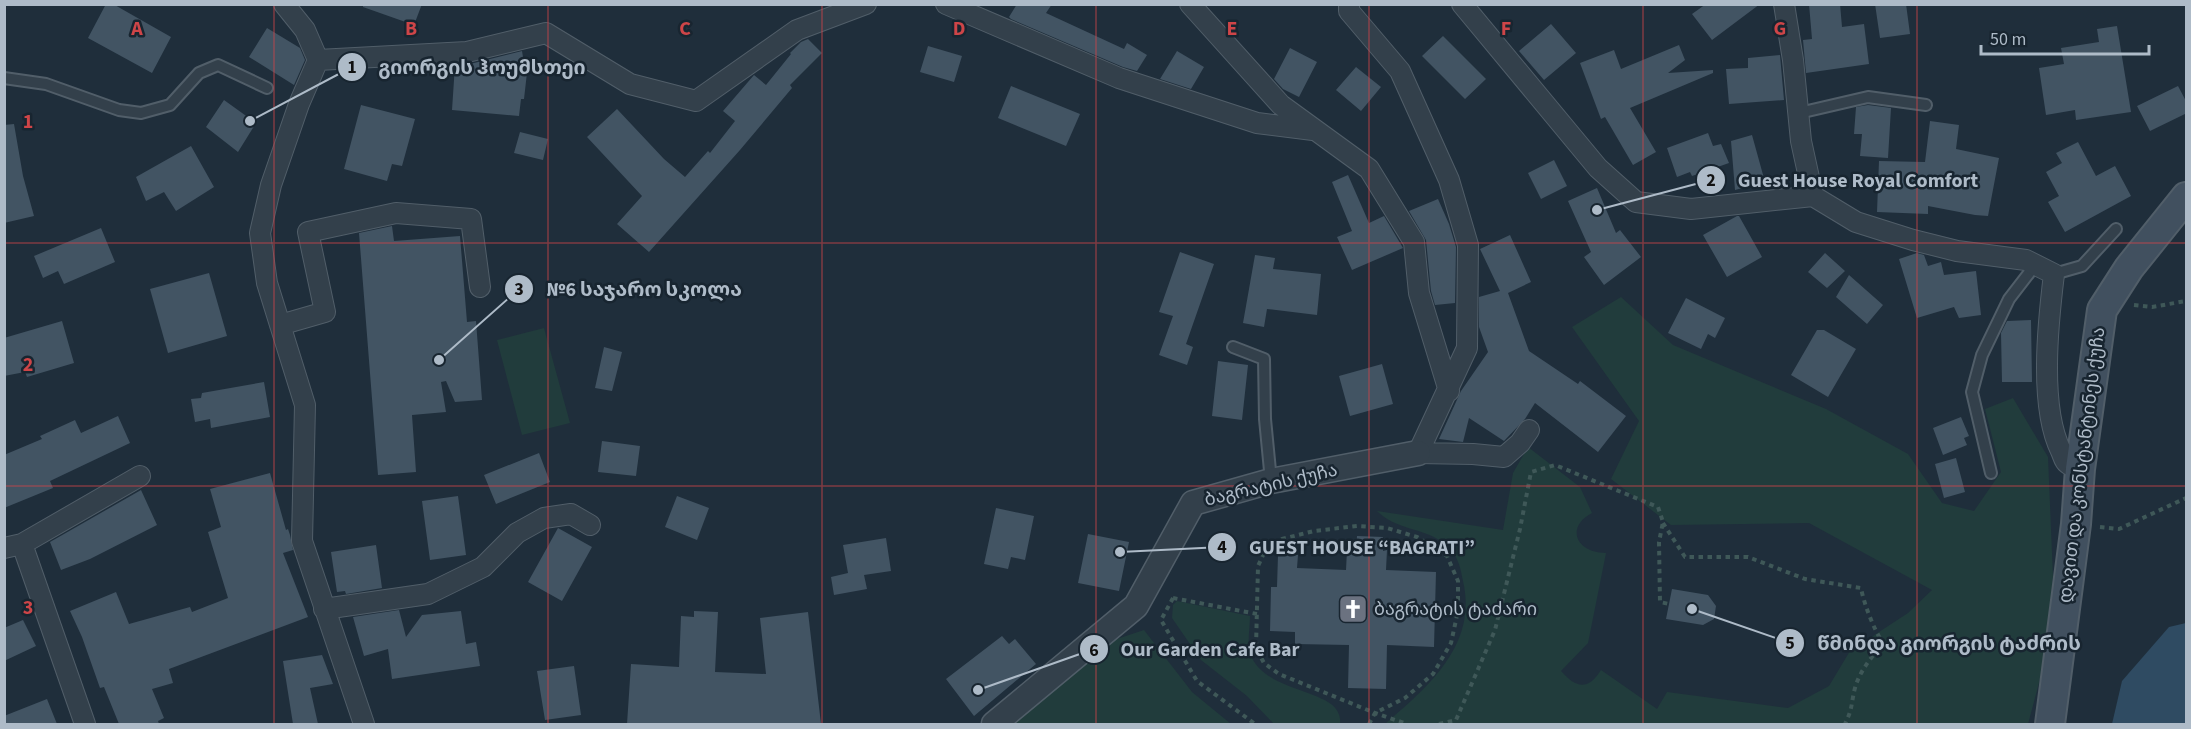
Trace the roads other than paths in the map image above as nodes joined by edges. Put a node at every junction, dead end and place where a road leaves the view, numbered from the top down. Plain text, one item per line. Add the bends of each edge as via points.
1 (284, 4) edge
2 (866, 4) edge
3 (946, 4) edge
4 (1190, 4) edge
5 (1349, 4) edge
6 (1462, 4) edge
7 (1784, 4) edge
8 (318, 60) junction
9 (4, 78) edge
10 (267, 88) dead end
11 (1926, 105) dead end
12 (1799, 113) junction
13 (1313, 130) junction
14 (1813, 196) junction
15 (2187, 197) edge
16 (2115, 230) dead end
17 (2036, 264) junction
18 (2054, 274) junction
19 (480, 287) dead end
20 (280, 325) junction
21 (1233, 346) dead end
22 (1449, 391) junction
23 (1529, 430) dead end
24 (1419, 453) junction
25 (2080, 469) junction
26 (1991, 473) dead end
27 (140, 476) dead end
28 (1271, 481) junction
29 (590, 525) dead end
30 (13, 546) edge
31 (324, 609) junction
32 (85, 724) edge
33 (364, 724) edge
34 (994, 724) edge
35 (2050, 724) edge

1 - 8 street via 305,30
2 - 8 street via 797,30 696,101 630,84 546,33 467,52
3 - 13 street via 1130,81 1257,123
4 - 13 street via 1281,105
5 - 22 street via 1349,11 1400,71 1449,180 1468,245 1467,348
6 - 14 street via 1598,168 1636,202 1691,209
7 - 12 street
8 - 20 street via 271,185 260,233 267,283
9 - 10 lane via 46,84 119,110 141,113 170,105 199,73 218,65
11 - 12 lane via 1868,97
12 - 14 street
13 - 22 street via 1369,169 1414,242 1419,293
14 - 17 street via 1856,222 1913,240
15 - 25 main road, დავით და კონსტანტინეს ქუჩა via 2129,268 2102,310
16 - 18 lane via 2082,266
17 - 18 street
17 - 26 lane via 2009,299 1982,355 1972,392
18 - 25 street via 2048,345 2051,415 2054,437 2067,463
19 - 20 street via 471,219 396,213 308,232 325,312
20 - 31 street via 305,405 302,541
21 - 28 lane via 1264,359
22 - 24 street
23 - 24 street, ბაგრატის ქუჩა via 1504,458
24 - 28 street, ბაგრატის ქუჩა
25 - 35 main road, დავით და კონსტანტინეს ქუჩა
27 - 30 street
28 - 34 street, ბაგრატის ქუჩა via 1193,503 1136,606
29 - 31 street via 571,514 544,518 517,533 483,567 428,594
30 - 32 street
31 - 33 street

